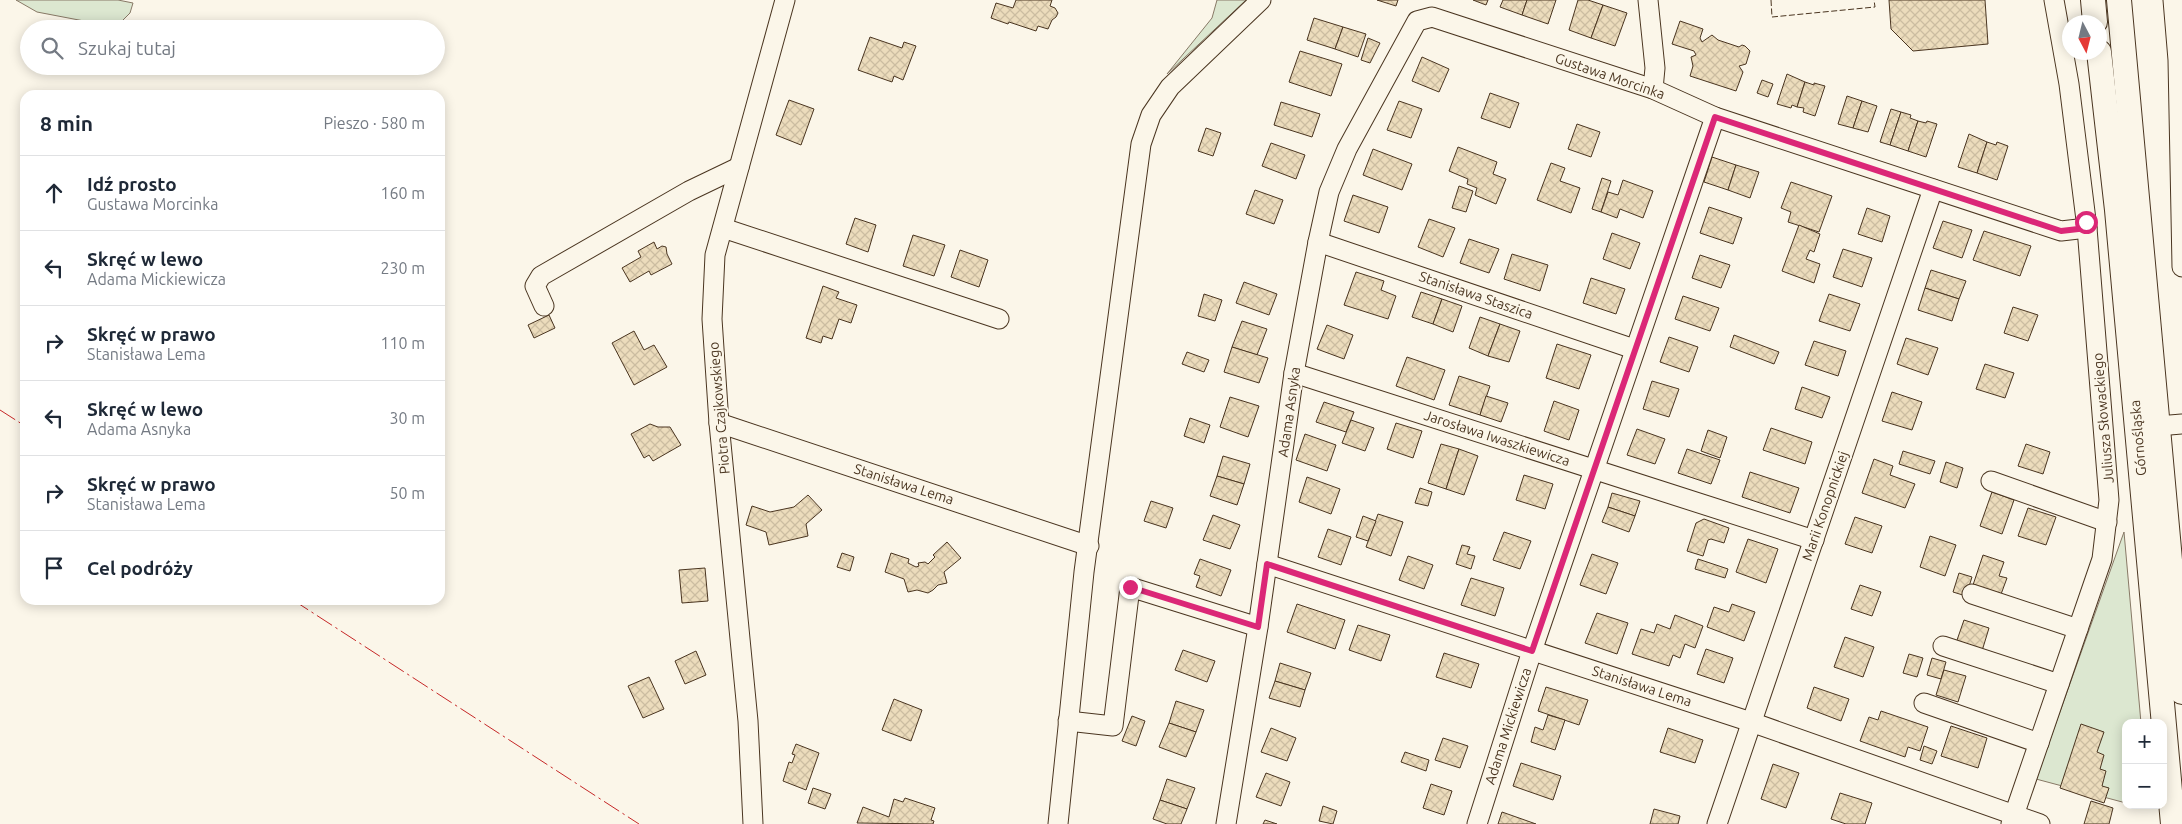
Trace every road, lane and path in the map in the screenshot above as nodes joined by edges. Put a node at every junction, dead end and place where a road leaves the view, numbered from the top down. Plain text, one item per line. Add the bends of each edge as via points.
1 (786, 0) edge
2 (1262, 0) edge
3 (1648, 0) edge
4 (2054, 0) edge
5 (2093, 0) edge
6 (2118, 0) edge
7 (2173, 0) edge
8 (2094, 15) edge
9 (1417, 21) joint
10 (2100, 60) edge
11 (1653, 89) junction
12 (1715, 117) junction
13 (739, 167) junction
14 (1933, 189) junction
15 (723, 228) junction
16 (2087, 228) junction
17 (1318, 242) junction
18 (2182, 267) edge
19 (544, 306) dead end
20 (999, 319) dead end
21 (1634, 349) junction
22 (1294, 373) junction
23 (719, 422) junction
24 (2182, 424) edge
25 (2158, 426) junction
26 (1594, 469) junction
27 (1991, 481) dead end
28 (2107, 522) junction
29 (1814, 540) junction
30 (1089, 546) junction
31 (1267, 564) junction
32 (1972, 594) dead end
33 (1258, 627) junction
34 (2078, 629) junction
35 (1943, 646) dead end
36 (1532, 651) junction
37 (2059, 684) junction
38 (2182, 692) edge
39 (1924, 703) dead end
40 (1068, 720) junction
41 (1750, 722) junction
42 (2039, 743) junction
43 (2175, 757) edge
44 (2013, 820) edge
45 (753, 824) edge
46 (1058, 824) edge
47 (1226, 824) edge
48 (1477, 824) edge
49 (1717, 824) edge
50 (2040, 824) edge
51 (2173, 824) edge

1 - 13 street, Piotra Czajkowskiego
2 - 30 street via 1170,87 1151,116 1142,144
3 - 11 street via 1655,68
4 - 16 street, Juliusza Słowackiego via 2069,84
5 - 8 main road
6 - 25 main road, Górnośląska
7 - 18 street via 2178,70
9 - 11 street, Gustawa Morcinka via 1432,17
9 - 17 street, Adama Asnyka via 1347,149 1330,192
10 - 43 main road, Górnośląska
11 - 12 street, Gustawa Morcinka
12 - 14 street, Gustawa Morcinka
12 - 21 street, Adama Mickiewicza
13 - 15 street, Piotra Czajkowskiego
13 - 19 street via 688,191 541,276 535,286
14 - 16 street, Gustawa Morcinka via 2061,231
14 - 29 street, Marii Konopnickiej
15 - 20 street
15 - 23 street, Piotra Czajkowskiego via 715,255 712,318
16 - 28 street, Juliusza Słowackiego via 2110,500
17 - 21 street, Stanisława Staszica
17 - 22 street, Adama Asnyka
21 - 26 street, Adama Mickiewicza
22 - 26 street, Jarosława Iwaszkiewicza
22 - 31 street, Adama Asnyka
23 - 30 street, Stanisława Lema
23 - 45 street, Piotra Czajkowskiego via 748,721
24 - 25 street
25 - 38 main road, Górnośląska
26 - 29 street, Jarosława Iwaszkiewicza
26 - 36 street, Adama Mickiewicza
27 - 28 street
28 - 34 street, Juliusza Słowackiego via 2102,559
29 - 41 street, Marii Konopnickiej
30 - 40 street
31 - 33 street, Adama Asnyka
31 - 36 street, Stanisława Lema
32 - 34 street
33 - 40 street via 1130,587 1113,726
33 - 47 street, Adama Asnyka
34 - 37 street, Juliusza Słowackiego
35 - 37 street
36 - 41 street, Stanisława Lema
36 - 48 street, Adama Mickiewicza
37 - 42 street, Juliusza Słowackiego
39 - 42 street
40 - 46 street
41 - 44 street, Stanisława Lema
41 - 49 street, Marii Konopnickiej
42 - 44 street, Juliusza Słowackiego
43 - 51 main road, Górnośląska
44 - 50 street, Stanisława Lema

